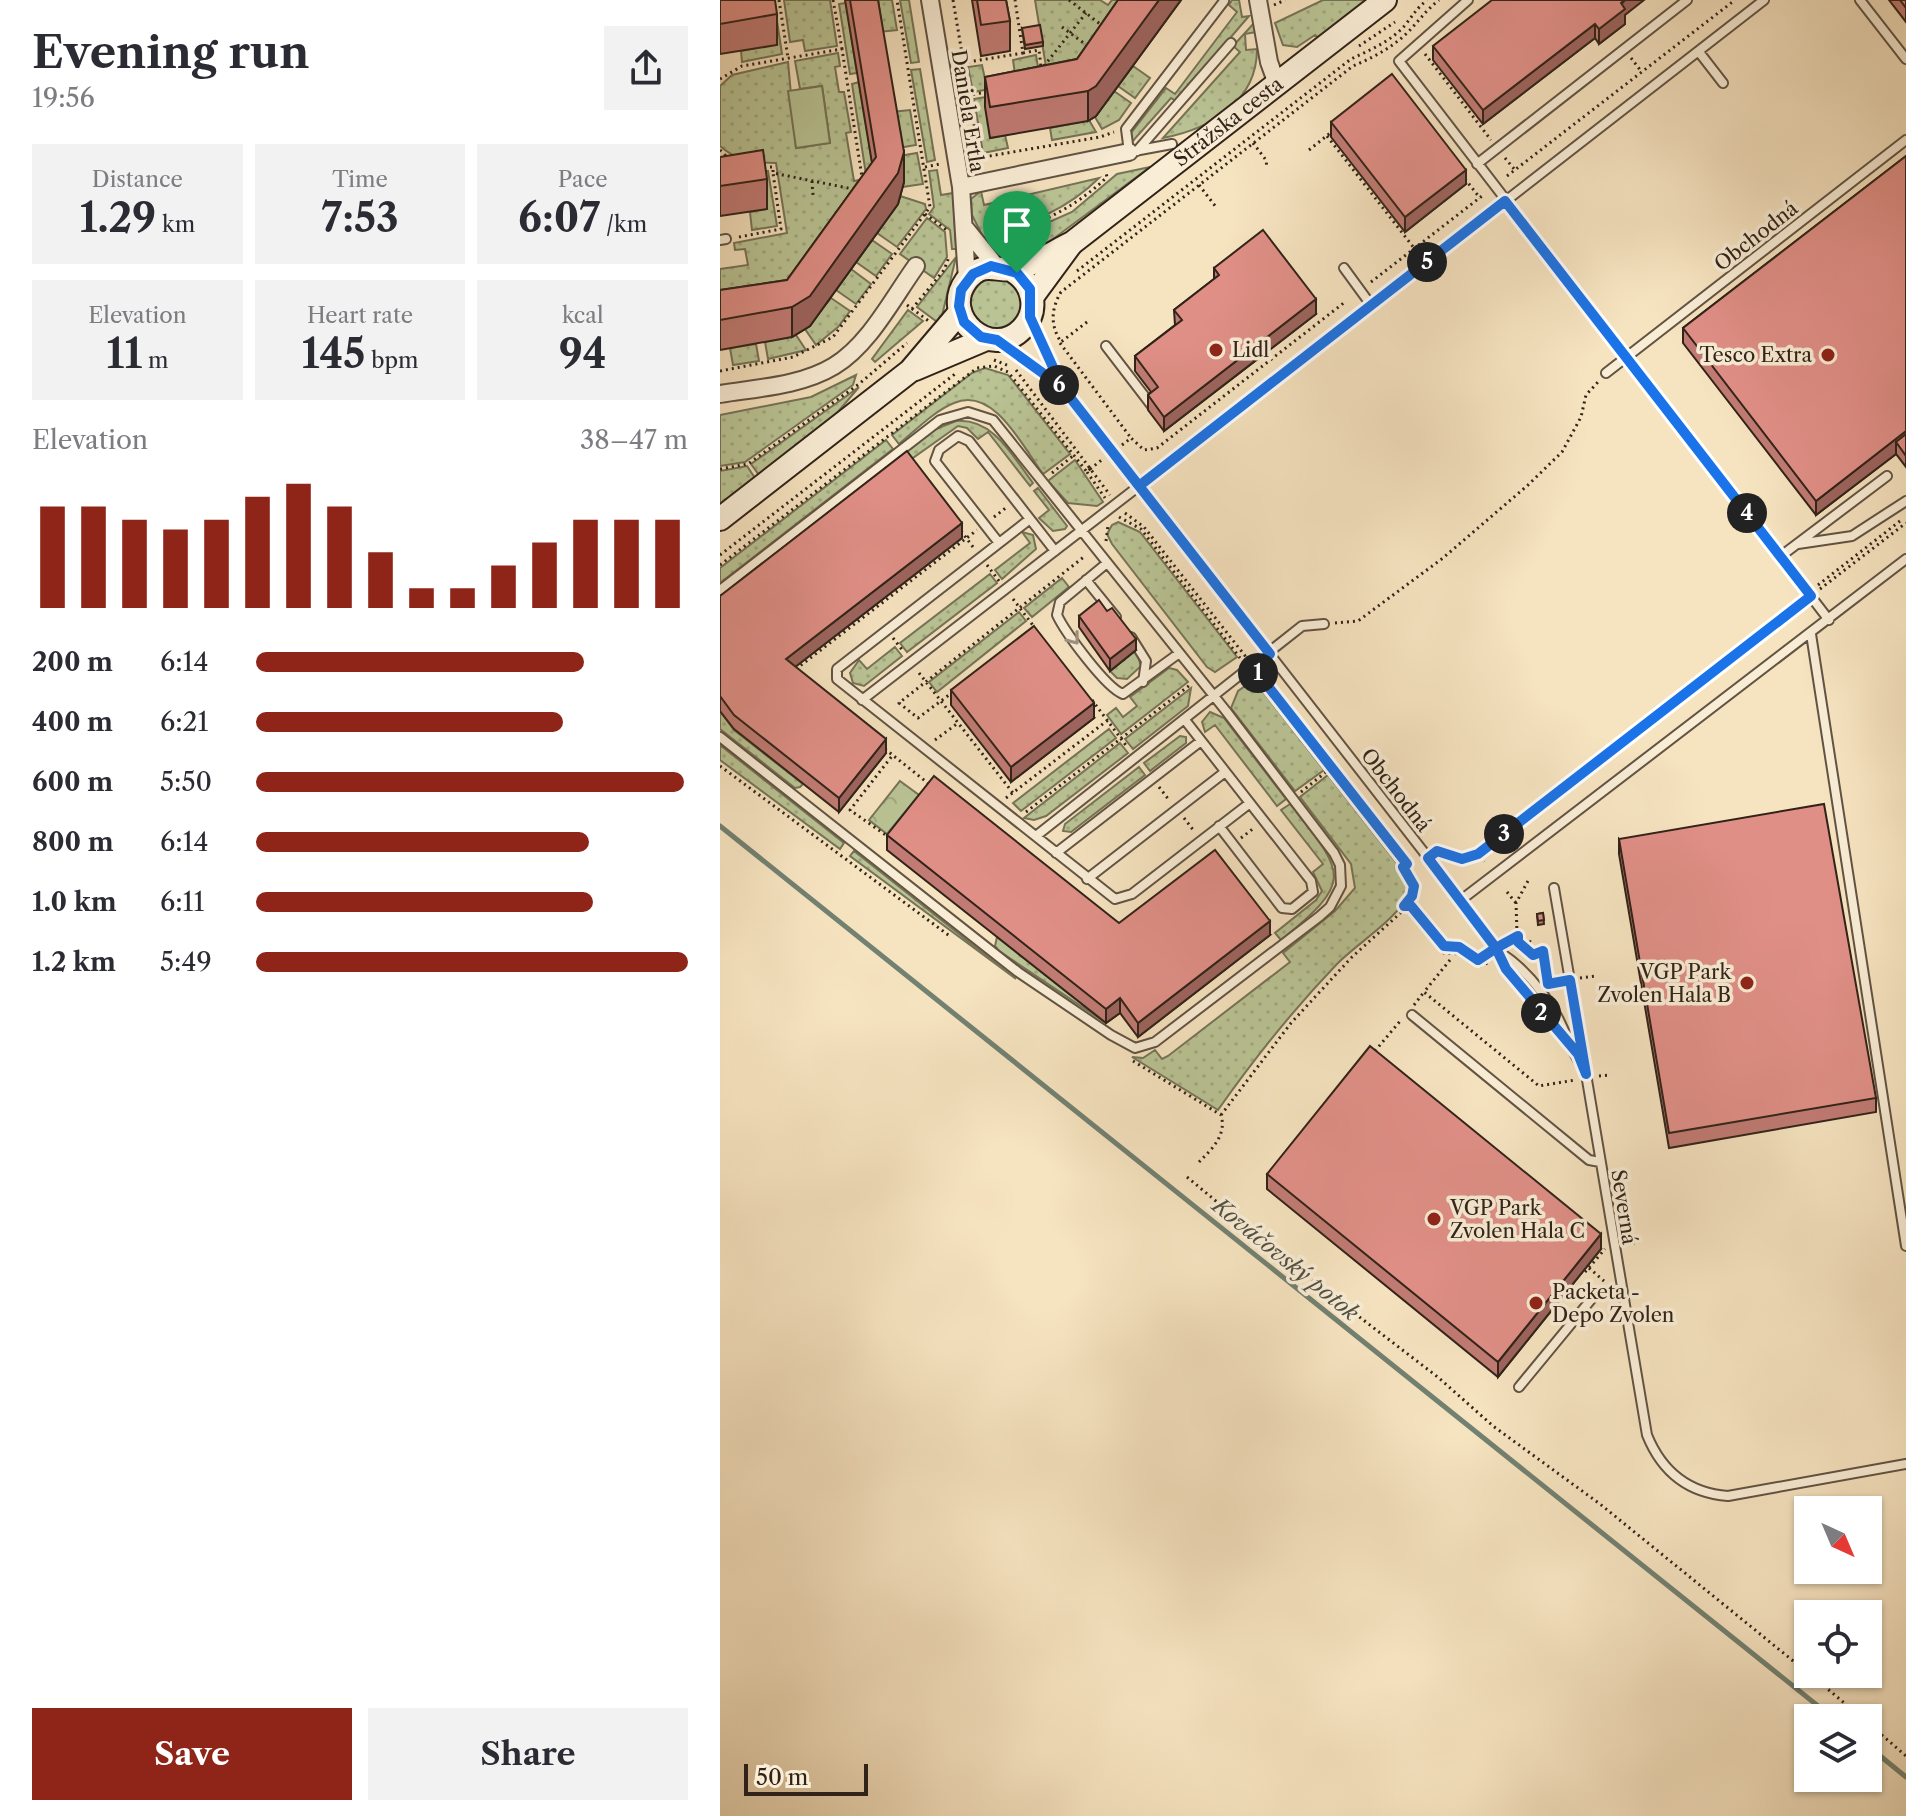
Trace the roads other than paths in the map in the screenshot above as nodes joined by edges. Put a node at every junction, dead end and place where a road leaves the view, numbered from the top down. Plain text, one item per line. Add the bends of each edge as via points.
1 (930, 0) edge
2 (1385, 0) edge
3 (1468, 0) edge
4 (1687, 0) edge
5 (1764, 0) edge
6 (1860, 0) edge
7 (1224, 1) edge
8 (1264, 4) edge
9 (1231, 43) dead end
10 (1699, 52) junction
11 (1906, 59) edge
12 (1723, 83) dead end
13 (1277, 84) junction
14 (1906, 140) edge
15 (1172, 144) dead end
16 (1133, 151) junction
17 (1477, 164) junction
18 (961, 187) junction
19 (1505, 201) junction
20 (966, 229) junction
21 (1072, 243) junction
22 (916, 266) dead end
23 (1004, 268) junction
24 (1344, 268) dead end
25 (967, 280) junction
26 (1371, 305) junction
27 (1037, 306) junction
28 (960, 312) junction
29 (992, 339) junction
30 (1106, 346) dead end
31 (1626, 357) junction
32 (910, 371) junction
33 (1606, 373) road end
34 (1062, 387) junction
35 (720, 394) edge
36 (1152, 406) edge
37 (1887, 476) dead end
38 (1139, 486) junction
39 (1906, 501) edge
40 (720, 519) edge
41 (1030, 519) junction
42 (1082, 529) junction
43 (999, 543) junction
44 (1797, 544) junction
45 (1055, 551) junction
46 (1781, 556) junction
47 (1906, 559) edge
48 (1107, 563) junction
49 (1086, 580) junction
50 (720, 590) edge
51 (1829, 620) junction
52 (1324, 624) road end
53 (1811, 634) junction
54 (1178, 654) junction
55 (1270, 654) junction
56 (1142, 682) junction
57 (1214, 697) junction
58 (862, 700) junction
59 (1185, 720) junction
60 (720, 737) edge
61 (1201, 741) junction
62 (1225, 772) junction
63 (1250, 803) junction
64 (1219, 826) junction
65 (1036, 836) junction
66 (1056, 853) junction
67 (1087, 879) junction
68 (1554, 888) dead end
69 (1461, 900) junction
70 (1412, 1015) dead end
71 (1586, 1076) junction
72 (1600, 1162) junction
73 (1906, 1246) edge
74 (1621, 1288) junction
75 (1519, 1387) dead end
76 (1906, 1464) edge

1 - 18 street, Daniela Ertla
2 - 13 street, Strážska cesta
3 - 17 lane via 1399,61
4 - 17 lane
5 - 10 lane
6 - 11 lane
7 - 16 lane via 1126,129
8 - 13 street via 1269,62
9 - 16 lane
10 - 12 lane
10 - 19 lane
13 - 21 street, Strážska cesta
14 - 31 lane, Obchodná
15 - 16 lane
16 - 18 street
17 - 19 lane
18 - 20 street, Daniela Ertla
19 - 26 lane
19 - 31 lane
20 - 23 street
20 - 25 street, Daniela Ertla
21 - 23 street, Strážska cesta
21 - 27 street, Strážska cesta
22 - 35 street via 859,344 834,366 804,378
23 - 25 street, Strážska cesta via 980,270
23 - 27 street via 1026,282
24 - 26 lane
25 - 28 street, Strážska cesta
26 - 38 lane
27 - 29 street, Strážska cesta via 1015,334
27 - 34 lane, Obchodná
28 - 29 street via 972,331
28 - 32 street, Strážska cesta
29 - 32 street, Strážska cesta
29 - 34 lane, Obchodná
30 - 36 lane
31 - 33 lane, Obchodná
31 - 46 lane
32 - 40 street, Strážska cesta
34 - 38 lane, Obchodná
37 - 44 lane
38 - 42 lane
38 - 55 lane, Obchodná
39 - 44 lane via 1852,536
41 - 43 lane
41 - 43 lane via 967,438 955,437 937,452 935,461
41 - 45 lane
42 - 45 lane
42 - 48 lane
42 - 50 lane via 993,420 955,413 928,428
43 - 58 lane via 837,669 837,679
44 - 46 lane
45 - 58 lane
46 - 51 lane
47 - 51 lane
48 - 49 lane
48 - 54 lane
49 - 56 lane via 1144,654 1147,670
49 -> 56 lane via 1060,602 1060,621 1116,692 1127,694
51 - 53 lane
52 - 55 lane via 1302,626
53 - 69 lane
53 - 73 lane
54 - 56 lane
54 - 57 lane
55 - 57 lane
55 - 69 lane, Obchodná
57 - 59 lane
57 - 60 lane via 1334,853 1341,886 1320,916 1144,1047 1126,1045 1018,972
58 - 65 lane
59 - 61 lane
59 - 65 lane
61 - 62 lane
61 - 66 lane
62 - 63 lane
62 - 67 lane
63 - 64 lane
63 - 64 lane via 1313,885 1310,896 1292,909 1279,905
64 - 67 lane via 1126,898 1109,897
65 - 66 lane
66 - 67 lane
68 - 71 lane
69 - 71 lane, Severná via 1506,969 1567,1040
70 - 72 lane via 1589,1160
71 - 72 lane, Severná
72 - 74 lane, Severná
74 - 75 lane via 1605,1291 1586,1305
74 - 76 lane, Severná via 1647,1435 1655,1455 1681,1482 1728,1496

